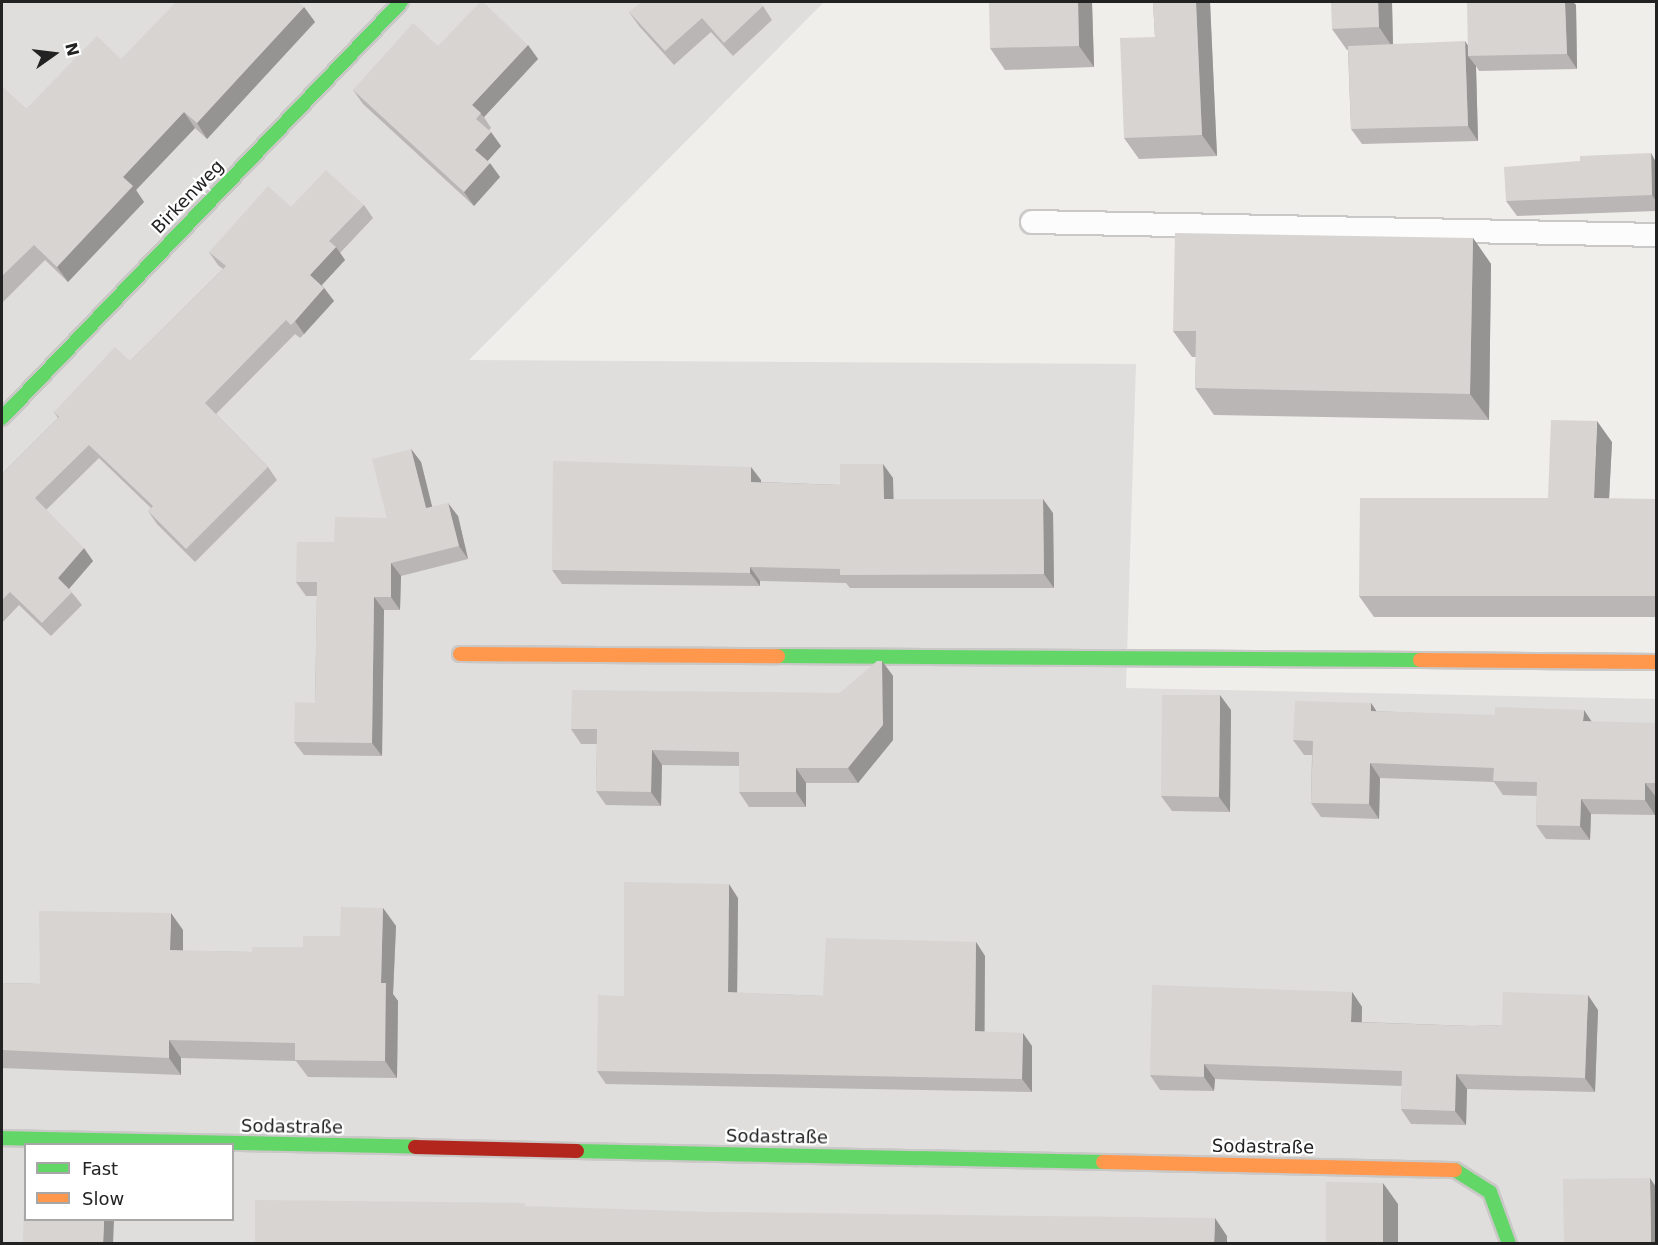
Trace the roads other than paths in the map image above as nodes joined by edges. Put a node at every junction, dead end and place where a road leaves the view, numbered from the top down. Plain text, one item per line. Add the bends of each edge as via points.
1 (400, 2) edge
2 (1032, 222) dead end
3 (1656, 235) edge
4 (2, 418) edge
5 (460, 654) dead end
6 (1656, 662) edge
7 (2, 1138) edge
8 (230, 1143) edge
9 (234, 1143) edge
10 (1509, 1244) edge

1 - 4 street, Birkenweg
2 - 3 lane
5 - 6 street
7 - 8 street, Sodastraße
9 - 10 street, Sodastraße via 1460,1170 1490,1192

